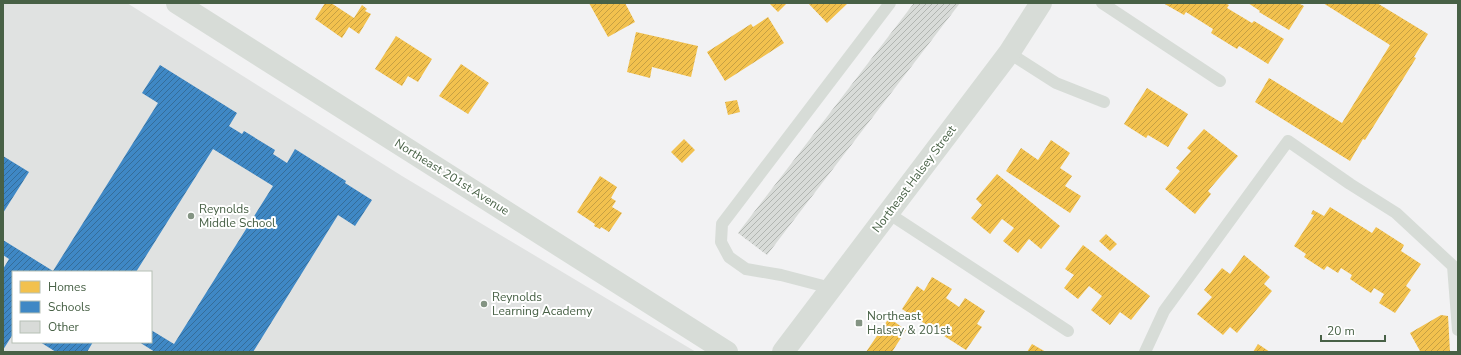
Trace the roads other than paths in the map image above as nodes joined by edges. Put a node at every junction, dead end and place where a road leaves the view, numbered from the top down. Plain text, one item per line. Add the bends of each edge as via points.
1 (177, 3) edge
2 (890, 3) edge
3 (1041, 3) edge
4 (1102, 3) edge
5 (1009, 53) junction
6 (1220, 81) dead end
7 (1104, 102) dead end
8 (888, 213) junction
9 (832, 288) junction
10 (1458, 330) edge
11 (1068, 331) dead end
12 (727, 352) edge
13 (783, 352) edge
14 (1146, 352) edge

1 - 12 street, Northeast 201st Avenue
2 - 9 lane via 722,224 721,242 728,257 746,269
3 - 5 street, Northeast Halsey Street
4 - 6 lane
5 - 7 lane via 1056,83
5 - 8 street, Northeast Halsey Street
8 - 9 street, Northeast Halsey Street
8 - 11 lane
9 - 13 street, Northeast Halsey Street
10 - 14 lane via 1453,266 1396,213 1288,141 1164,312

